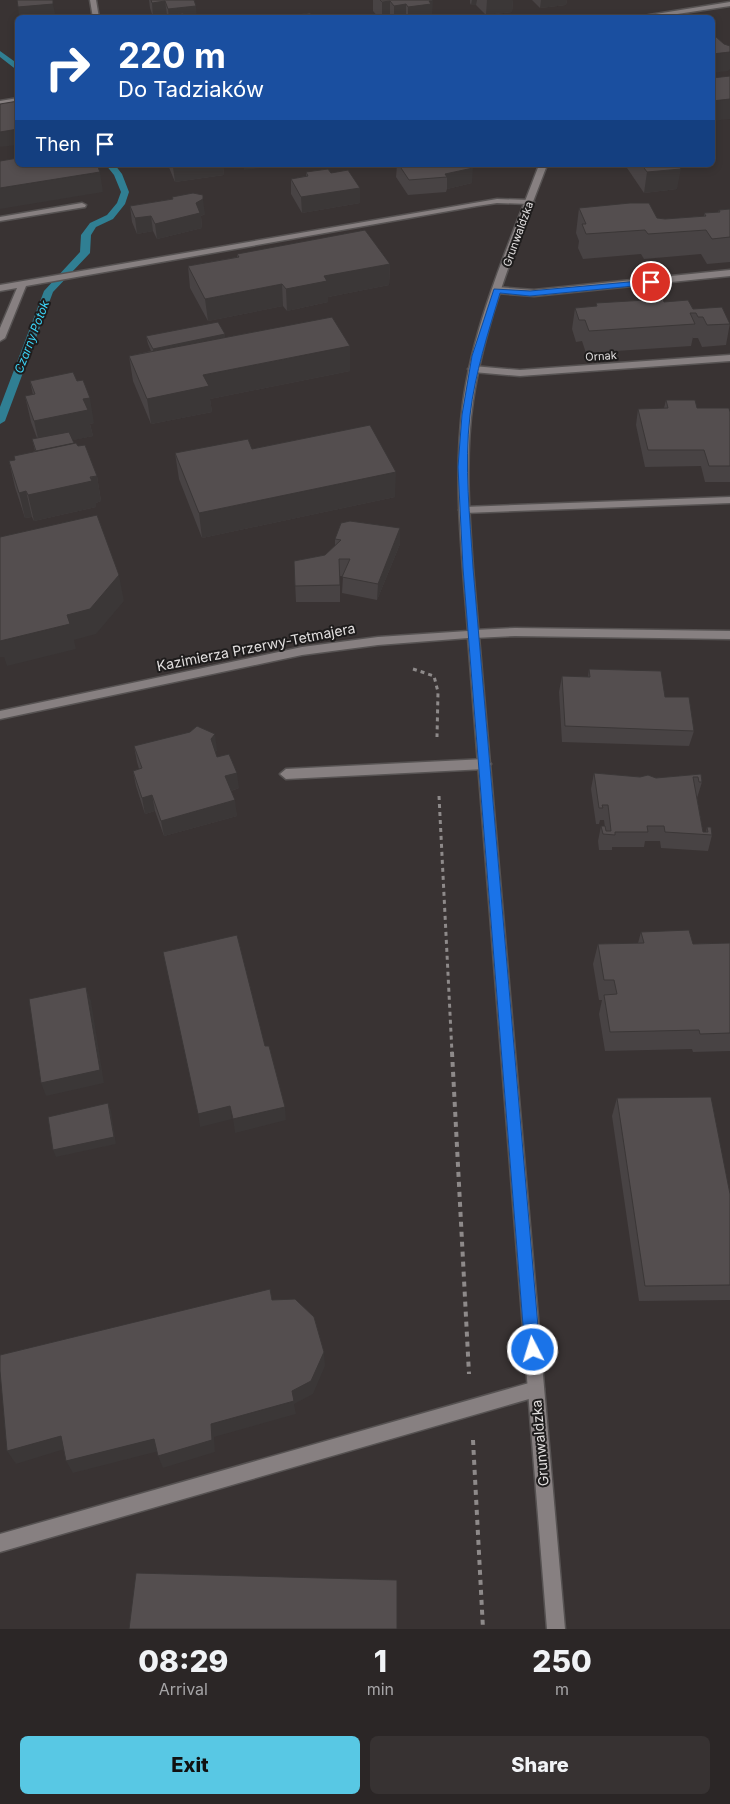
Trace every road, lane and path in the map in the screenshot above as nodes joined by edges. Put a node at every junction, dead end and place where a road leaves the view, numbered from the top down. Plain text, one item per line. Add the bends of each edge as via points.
1 (93, 0) edge
2 (730, 4) edge
3 (96, 15) edge
4 (655, 15) edge
5 (15, 100) edge
6 (0, 103) edge
7 (542, 167) edge
8 (530, 202) junction
9 (82, 205) dead end
10 (0, 219) edge
11 (730, 273) edge
12 (23, 284) junction
13 (0, 288) edge
14 (497, 290) junction
15 (0, 338) edge
16 (730, 358) edge
17 (474, 369) junction
18 (730, 500) edge
19 (464, 510) junction
20 (474, 634) junction
21 (730, 635) edge
22 (411, 668) dead end
23 (0, 715) edge
24 (485, 764) junction
25 (437, 765) junction
26 (286, 774) dead end
27 (536, 1389) junction
28 (471, 1408) junction
29 (0, 1543) edge
30 (483, 1629) edge
31 (556, 1629) edge

1 - 3 street
2 - 4 street
5 - 6 street
7 - 8 street, Grunwaldzka
8 - 12 street via 477,204
8 - 14 street, Grunwaldzka
9 - 10 street
11 - 14 street via 530,293
12 - 13 street
12 - 15 street
14 - 17 street, Grunwaldzka
16 - 17 street, Ornak via 520,373
17 - 19 street, Grunwaldzka via 464,440
18 - 19 street
19 - 20 street, Grunwaldzka
20 - 21 street, Kazimierza Przerwy-Tetmajera
20 - 23 street, Kazimierza Przerwy-Tetmajera via 392,639 302,651
20 - 24 street, Grunwaldzka
22 - 25 path via 434,676 438,692
24 - 25 street
24 - 27 street, Grunwaldzka
25 - 26 street
25 - 28 path
27 - 28 street
27 - 31 street, Grunwaldzka
28 - 29 street
28 - 30 path

